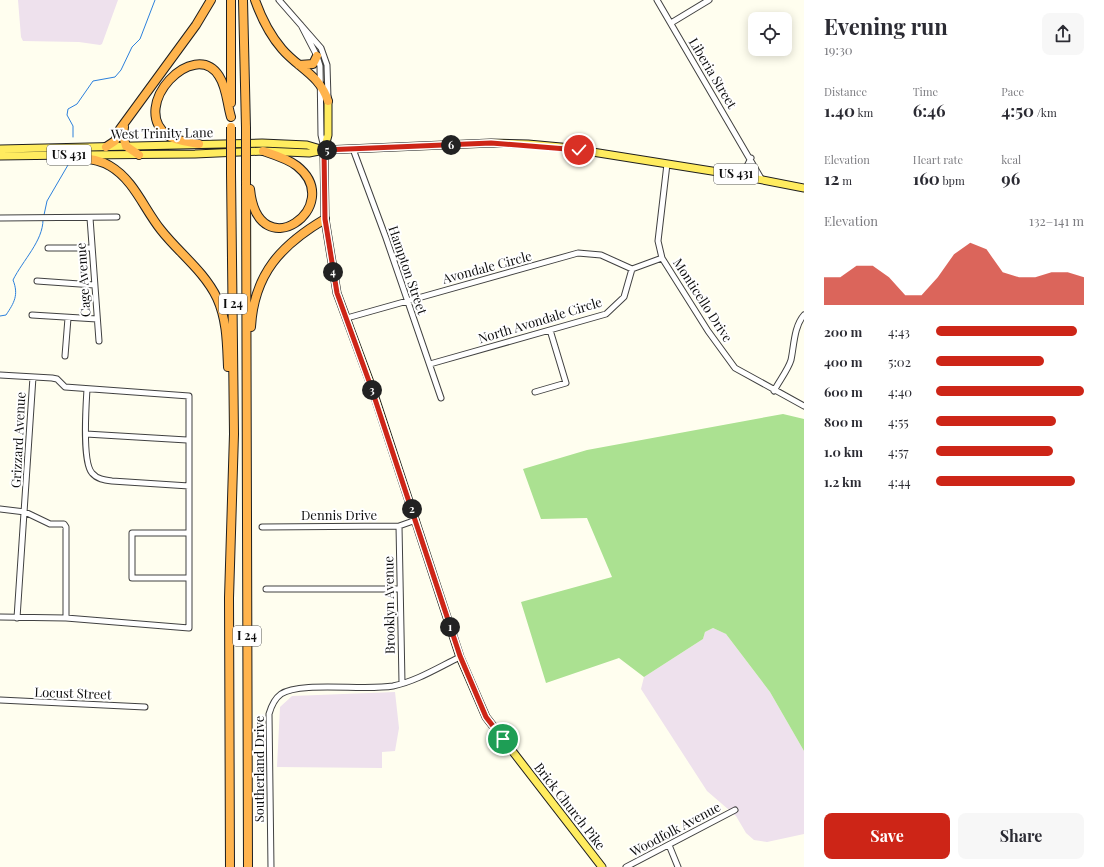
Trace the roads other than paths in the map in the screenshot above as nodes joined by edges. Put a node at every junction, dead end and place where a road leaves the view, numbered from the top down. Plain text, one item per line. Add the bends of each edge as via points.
1 (211, 0) edge
2 (231, 0) edge
3 (243, 0) edge
4 (256, 0) edge
5 (279, 0) edge
6 (657, 0) edge
7 (709, 0) edge
8 (671, 23) junction
9 (301, 25) junction
10 (317, 56) junction
11 (299, 65) junction
12 (320, 83) junction
13 (328, 101) junction
14 (231, 117) junction
15 (125, 122) junction
16 (199, 144) junction
17 (126, 146) junction
18 (106, 147) junction
19 (0, 149) edge
20 (353, 149) junction
21 (324, 150) junction
22 (264, 151) junction
23 (66, 155) junction
24 (139, 155) junction
25 (0, 156) edge
26 (751, 158) junction
27 (666, 164) junction
28 (246, 175) junction
29 (736, 175) junction
30 (762, 180) junction
31 (804, 188) edge
32 (117, 217) dead end
33 (0, 218) edge
34 (90, 218) junction
35 (325, 219) junction
36 (48, 248) dead end
37 (91, 248) junction
38 (662, 258) junction
39 (632, 269) junction
40 (37, 281) dead end
41 (94, 285) junction
42 (407, 300) junction
43 (32, 315) dead end
44 (804, 315) edge
45 (68, 318) junction
46 (347, 318) junction
47 (97, 319) junction
48 (550, 330) junction
49 (99, 341) dead end
50 (65, 356) dead end
51 (430, 364) junction
52 (0, 375) edge
53 (33, 377) junction
54 (87, 389) junction
55 (774, 391) junction
56 (535, 392) dead end
57 (441, 398) dead end
58 (246, 405) junction
59 (804, 406) edge
60 (86, 434) junction
61 (234, 434) junction
62 (188, 440) junction
63 (189, 486) junction
64 (0, 508) edge
65 (25, 512) junction
66 (416, 520) junction
67 (399, 526) junction
68 (262, 527) dead end
69 (189, 533) junction
70 (189, 578) junction
71 (266, 589) dead end
72 (399, 589) junction
73 (0, 616) edge
74 (18, 618) junction
75 (66, 618) junction
76 (460, 656) junction
77 (402, 683) junction
78 (0, 700) edge
79 (145, 707) dead end
80 (735, 810) dead end
81 (669, 845) junction
82 (230, 867) edge
83 (248, 867) edge
84 (272, 867) edge
85 (602, 867) edge
86 (626, 867) edge
87 (678, 867) edge

1 - 15 highway via 196,25
2 - 14 highway, I 24
3 - 28 highway, I 24, bridge
4 - 11 highway via 263,20 282,50
5 - 9 street, Brick Church Pike
6 - 8 street, Liberia Street
7 - 8 street
8 - 26 street, Liberia Street
9 - 10 street, Brick Church Pike
9 - 13 street, Brick Church Pike via 321,48 327,65
10 - 11 highway via 313,64
10 - 12 street, Brick Church Pike
11 - 12 highway
12 - 13 highway
12 - 21 street, Brick Church Pike via 321,135
13 - 21 main road, Brick Church Pike via 328,135
14 - 16 highway via 225,88 219,75 200,65 187,67 174,75 164,85 156,104 158,121 167,135
14 - 61 highway, I 24, bridge
15 - 17 highway via 123,136
15 - 18 highway via 115,141
16 - 17 main road, West Trinity Lane / US 431
16 - 21 main road, West Trinity Lane / US 431 via 307,145
17 - 18 main road, West Trinity Lane / US 431
17 - 24 highway
18 - 19 main road, West Trinity Lane / US 431
20 - 21 main road, West Trinity Lane / US 431
20 - 27 main road, West Trinity Lane / US 431 via 502,143 561,147
20 - 42 street, Hampton Street
21 - 22 main road, West Trinity Lane / US 431 via 309,153
21 - 35 main road, Brick Church Pike
22 - 24 main road, West Trinity Lane / US 431
22 - 28 highway via 298,166 303,173 311,190 311,202 300,221 285,228 267,225 258,218
23 - 24 main road, West Trinity Lane / US 431
23 - 25 main road, West Trinity Lane / US 431
23 - 61 highway via 97,160 126,178 160,229 211,287 222,310 226,335 228,397
26 - 29 street via 746,168
26 - 30 street, Liberia Street
27 - 29 main road, West Trinity Lane / US 431
27 - 38 street, Monticello Drive via 658,241
28 - 58 highway, I 24
29 - 30 main road, West Trinity Lane / US 431
30 - 31 main road, West Trinity Lane / US 431
32 - 34 street
33 - 34 street
34 - 37 street, Cage Avenue
35 - 46 main road, Brick Church Pike via 335,286
35 - 58 highway via 299,234 276,256 257,291 252,313
36 - 37 street
37 - 41 street, Cage Avenue
38 - 39 street
38 - 55 street, Monticello Drive via 708,331 735,368
39 - 42 street, Avondale Circle via 601,255 578,253
39 - 48 street, North Avondale Circle via 624,297 606,314
40 - 41 street
41 - 47 street, Cage Avenue
42 - 46 street, Avondale Circle
42 - 51 street, Hampton Street
43 - 45 street
44 - 55 street via 794,340 790,362
45 - 47 street
45 - 50 street
46 - 66 main road, Brick Church Pike
47 - 49 street, Cage Avenue
48 - 51 street, North Avondale Circle
48 - 56 street via 566,384
51 - 57 street, Hampton Street
52 - 53 street, Grizzard Avenue
53 - 54 street via 57,379 66,387
53 - 65 street, Grizzard Avenue
54 - 60 street
54 - 62 street via 189,396
55 - 59 street, Monticello Drive
58 - 83 highway, I 24
60 - 62 street
60 - 63 street via 86,459 92,473 98,478 112,482
61 - 82 highway, I 24 via 229,598
62 - 63 street
63 - 69 street
64 - 65 street
65 - 74 street, Grizzard Avenue
65 - 75 street via 50,524 64,524 66,527
66 - 67 street, Dennis Drive
66 - 76 main road, Brick Church Pike
67 - 68 street, Dennis Drive
67 - 72 street, Brooklyn Avenue
69 - 70 street
69 - 70 street via 132,533 132,578
70 - 75 street via 189,628
71 - 72 street
72 - 77 street, Brooklyn Avenue
73 - 74 street
74 - 75 street
76 - 77 street, Southerland Drive via 418,678
76 - 85 main road, Brick Church Pike via 486,717
77 - 84 street, Southerland Drive via 356,689 302,688 287,691 275,700 268,714
78 - 79 street, Locust Street
80 - 81 street, Woodfolk Avenue
81 - 86 street, Woodfolk Avenue
81 - 87 street

